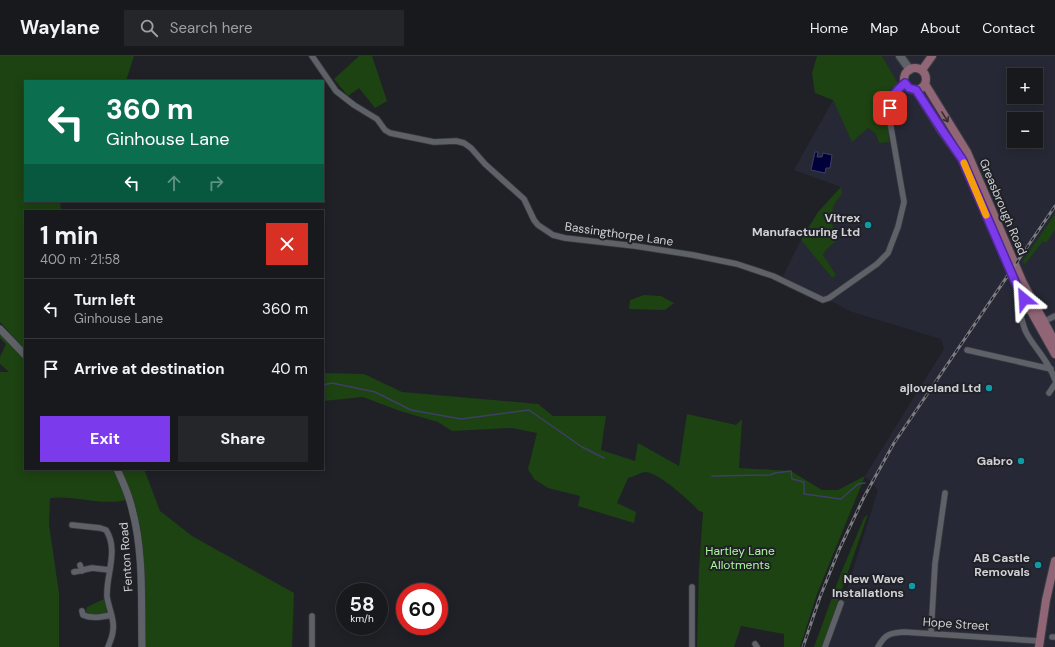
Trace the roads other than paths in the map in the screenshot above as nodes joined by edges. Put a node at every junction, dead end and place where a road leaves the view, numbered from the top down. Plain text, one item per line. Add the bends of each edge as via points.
1 (312, 56) edge
2 (900, 56) edge
3 (932, 56) edge
4 (910, 70) junction
5 (922, 70) junction
6 (905, 83) junction
7 (925, 84) junction
8 (916, 90) junction
9 (1020, 312) dead end
10 (1055, 316) edge
11 (1041, 323) junction
12 (0, 329) edge
13 (1055, 342) edge
14 (967, 350) dead end
15 (1055, 353) edge
16 (24, 354) edge
17 (1047, 362) junction
18 (1051, 370) junction
19 (1055, 379) edge
20 (1055, 384) edge
21 (1049, 393) dead end
22 (118, 470) edge
23 (945, 493) dead end
24 (72, 525) dead end
25 (1055, 561) edge
26 (110, 570) junction
27 (74, 572) dead end
28 (692, 587) dead end
29 (841, 604) dead end
30 (82, 611) dead end
31 (111, 615) junction
32 (312, 616) dead end
33 (931, 633) junction
34 (1039, 644) edge
35 (108, 647) edge
36 (142, 647) edge
37 (312, 647) edge
38 (692, 647) edge
39 (826, 647) edge
40 (878, 647) edge

1 - 6 street, Bassingthorpe Lane via 336,91 377,119 390,133 434,142 464,142 524,198 534,220 549,233 565,238 635,246 737,264 773,276 823,300 877,264 888,253 898,227 904,202 889,116 891,100
2 - 4 main road
3 - 5 main road
4 - 5 main road
4 - 6 main road via 905,74
5 - 7 main road, Greasbrough Road via 926,77
6 - 8 main road, Greasbrough Road via 909,88
7 - 8 main road
7 -> 11 main road, Greasbrough Road via 967,152
8 - 11 main road, Greasbrough Road via 962,159 1017,286
9 - 17 street via 1025,332
10 - 11 street
11 - 13 main road, Greasbrough Road
11 - 15 main road, Greasbrough Road
12 - 16 street
14 - 18 street
15 - 17 street
17 - 18 street
18 - 19 street
20 - 21 street
22 - 36 street, Fenton Road via 137,531
23 - 33 street via 935,564
24 - 26 street via 108,528
25 - 34 main road
26 - 27 street via 81,568
26 - 31 street via 107,594
28 - 38 street
29 - 39 street
30 - 31 street via 86,617 100,618
31 - 35 street via 114,629
32 - 37 street
33 - 34 street, Hope Street
33 - 40 street, Hope Street via 892,633 883,638

